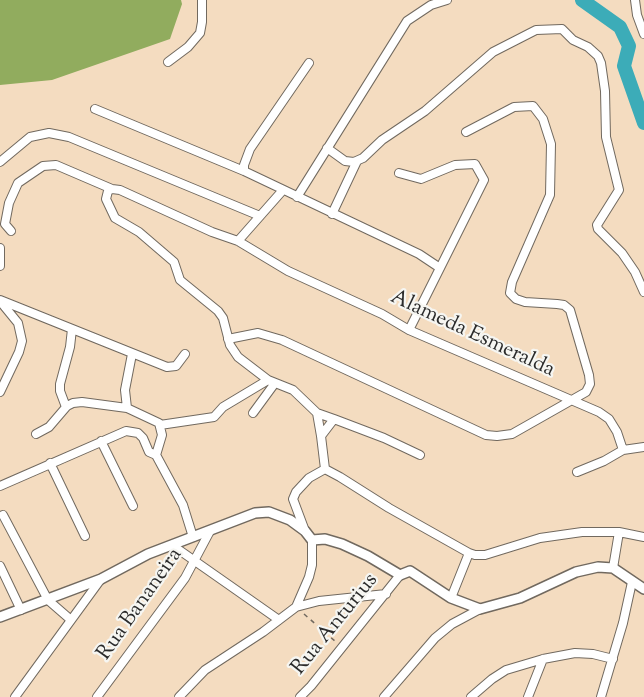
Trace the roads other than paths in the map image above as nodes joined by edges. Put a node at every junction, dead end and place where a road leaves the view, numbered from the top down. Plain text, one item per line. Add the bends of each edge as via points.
1 (202, 0) edge
2 (447, 0) edge
3 (635, 0) edge
4 (644, 34) edge
5 (168, 62) dead end
6 (309, 63) dead end
7 (95, 109) dead end
8 (466, 132) dead end
9 (327, 148) junction
10 (357, 161) junction
11 (0, 162) edge
12 (244, 171) junction
13 (399, 173) dead end
14 (112, 189) junction
15 (283, 190) junction
16 (297, 197) junction
17 (332, 214) junction
18 (260, 216) junction
19 (11, 231) dead end
20 (238, 241) junction
21 (0, 248) edge
22 (0, 266) edge
23 (440, 268) junction
24 (644, 292) edge
25 (0, 301) edge
26 (72, 329) junction
27 (409, 330) junction
28 (228, 339) junction
29 (132, 354) junction
30 (185, 354) dead end
31 (271, 381) junction
32 (0, 392) edge
33 (572, 400) junction
34 (66, 407) junction
35 (127, 408) junction
36 (317, 412) junction
37 (253, 413) dead end
38 (334, 419) junction
39 (160, 425) junction
40 (36, 434) dead end
41 (321, 436) junction
42 (101, 441) junction
43 (644, 447) edge
44 (623, 450) junction
45 (156, 455) junction
46 (420, 455) dead end
47 (50, 464) junction
48 (325, 469) junction
49 (577, 472) dead end
50 (0, 486) edge
51 (134, 506) dead end
52 (3, 515) dead end
53 (210, 531) junction
54 (305, 531) junction
55 (619, 532) junction
56 (85, 536) dead end
57 (193, 537) junction
58 (644, 537) edge
59 (312, 540) junction
60 (172, 545) junction
61 (469, 553) junction
62 (195, 561) junction
63 (0, 566) edge
64 (613, 568) junction
65 (400, 575) junction
66 (100, 579) junction
67 (632, 582) junction
68 (644, 589) edge
69 (386, 594) junction
70 (451, 598) junction
71 (48, 600) junction
72 (296, 607) junction
73 (480, 609) junction
74 (21, 610) junction
75 (0, 617) edge
76 (71, 620) junction
77 (279, 620) junction
78 (543, 659) junction
79 (613, 659) junction
80 (15, 697) edge
81 (98, 697) edge
82 (179, 697) edge
83 (300, 697) edge
84 (384, 697) edge
85 (471, 697) edge
86 (528, 697) edge
87 (602, 697) edge

1 - 5 street via 200,33
2 - 9 street via 431,5 407,21
3 - 4 street
6 - 12 street via 250,149
7 - 12 street
8 - 33 street via 514,107 533,106 543,119 551,144 549,195 510,292 525,302 564,305 570,310 590,384 586,392
9 - 10 street via 345,161
9 - 16 street
10 - 17 street
10 - 24 street via 425,111 493,52 536,30 562,29 588,47 601,63 606,138 619,190 597,230 622,253
11 - 18 street via 30,137 49,133 69,137
12 - 15 street
13 - 23 street via 421,179 455,165 475,164 484,180
14 - 19 street, Alameda Esmeralda via 56,165 43,166 18,183 5,224
14 - 20 street, Alameda Esmeralda
14 - 28 street via 106,198 115,218 139,232 174,262 180,280 223,318
15 - 16 street
15 - 18 street
16 - 17 street
17 - 23 street via 419,254
18 - 20 street
20 - 27 street, Alameda Esmeralda via 288,271
21 - 22 street
23 - 27 street
25 - 26 street
25 - 32 street via 18,323 22,341
26 - 29 street
26 - 34 street via 60,384
27 - 33 street, Alameda Esmeralda
28 - 31 street via 238,357
28 - 33 street via 258,333 282,340 472,429 497,436 517,431
29 - 30 street via 171,368
29 - 35 street via 124,390
31 - 36 street via 293,390
31 - 37 street
31 - 39 street via 223,407 214,417
33 - 44 street, Alameda Esmeralda via 609,419
34 - 35 street via 82,402
34 - 40 street via 49,427
35 - 39 street
36 - 38 street
36 - 41 street
38 - 41 street
38 - 46 street
39 - 45 street via 162,435
41 - 48 street
42 - 45 street via 132,431
42 - 47 street
42 - 51 street
43 - 44 street
44 - 49 street
45 - 57 street via 177,492
47 - 50 street
47 - 56 street
48 - 54 street via 309,478 293,499
48 - 61 street
52 - 71 street
53 - 54 street via 255,513 269,512 280,514
53 - 57 street
53 - 62 street, Rua Bananeira
54 - 59 street
55 - 58 street
55 - 61 street via 572,533 485,555
55 - 64 street
57 - 60 street
59 - 65 street via 342,544
59 - 72 street via 312,565
60 - 62 street
60 - 66 street
61 - 70 street
62 - 77 street
62 - 81 street, Rua Bananeira
63 - 74 street
64 - 67 street
64 - 73 street via 588,568 520,598
65 - 69 street, Rua Anturius
65 - 70 street via 413,572
66 - 71 street
66 - 76 street
67 - 68 street
67 - 79 street
69 - 72 street
69 - 83 street, Rua Anturius
70 - 73 street
71 - 74 street
71 - 76 street
72 - 77 street
73 - 84 street via 435,638
74 - 75 street
76 - 80 street
77 - 82 street via 211,666
78 - 79 street via 574,653
78 - 85 street via 506,670
78 - 86 street
79 - 87 street

